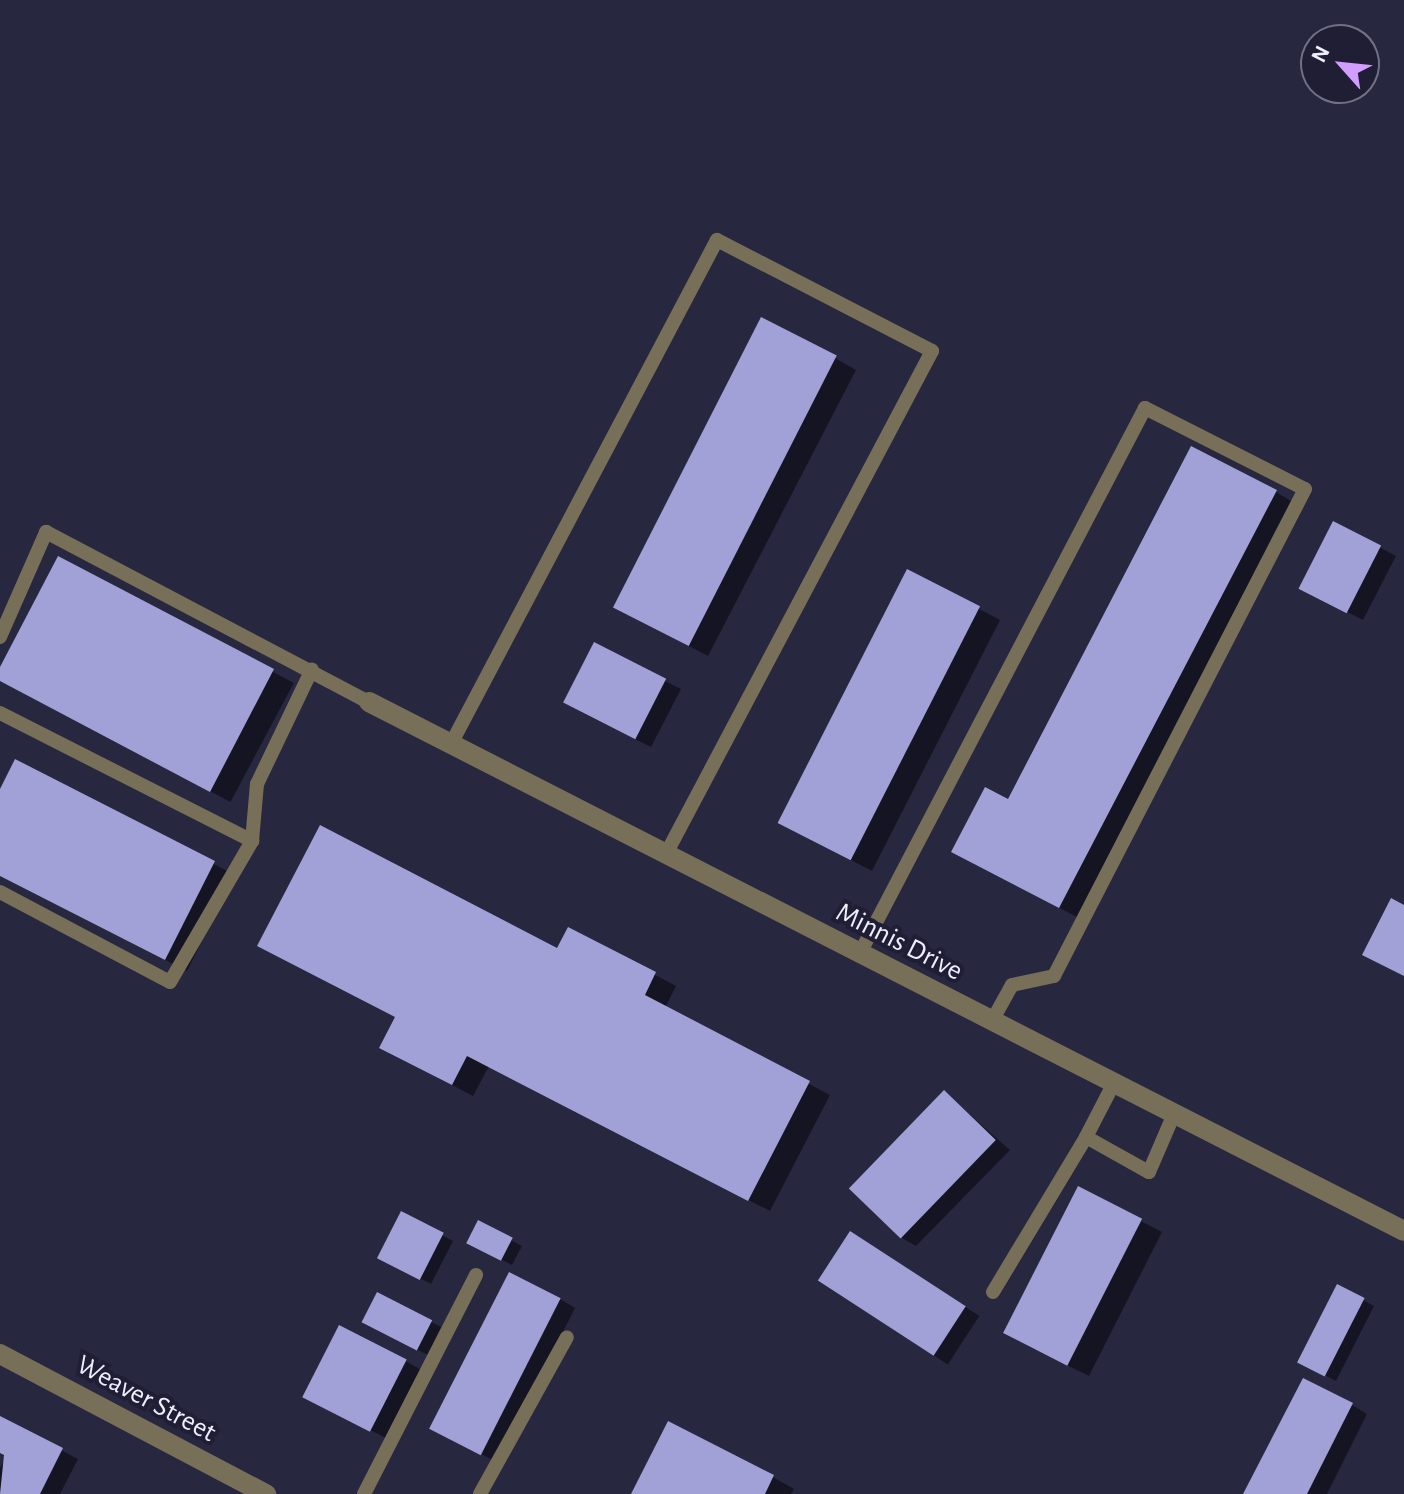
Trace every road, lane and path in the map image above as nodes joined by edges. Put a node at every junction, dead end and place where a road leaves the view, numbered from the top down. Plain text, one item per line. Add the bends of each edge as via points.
1 (0, 637) edge
2 (312, 669) junction
3 (369, 702) joint
4 (0, 713) edge
5 (451, 744) junction
6 (252, 841) junction
7 (666, 854) junction
8 (0, 892) edge
9 (860, 953) junction
10 (992, 1021) junction
11 (1114, 1083) junction
12 (1174, 1114) junction
13 (1086, 1137) junction
14 (1404, 1231) edge
15 (476, 1275) dead end
16 (993, 1292) dead end
17 (567, 1337) dead end
18 (0, 1354) edge
19 (266, 1494) edge
20 (364, 1494) edge
21 (480, 1494) edge

1 - 2 lane via 46,532
2 - 3 lane
2 - 6 lane via 257,784
3 - 5 street, Minnis Drive
4 - 6 lane
5 - 7 street, Minnis Drive
5 - 7 lane via 717,240 932,351
6 - 8 lane via 170,982
7 - 9 street, Minnis Drive
9 - 10 street, Minnis Drive
9 - 10 lane via 1145,408 1305,489 1054,976 1012,985
10 - 11 street, Minnis Drive
11 - 12 street, Minnis Drive
11 - 13 lane
12 - 13 lane via 1149,1172
12 - 14 street, Minnis Drive
13 - 16 lane
15 - 20 lane
17 - 21 lane
18 - 19 street, Weaver Street

